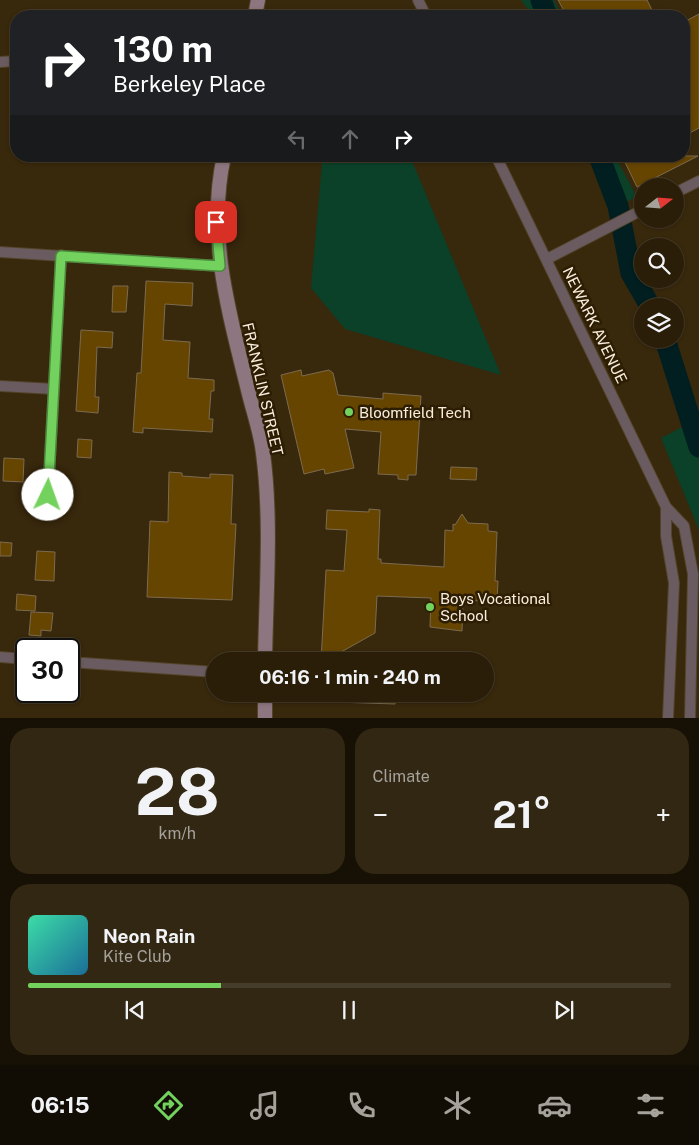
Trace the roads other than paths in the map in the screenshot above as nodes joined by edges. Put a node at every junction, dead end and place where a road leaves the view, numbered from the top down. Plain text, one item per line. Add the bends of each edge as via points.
1 (222, 162) edge
2 (499, 162) edge
3 (699, 181) edge
4 (684, 188) edge
5 (634, 214) edge
6 (0, 252) edge
7 (61, 256) junction
8 (547, 259) junction
9 (220, 266) junction
10 (0, 386) edge
11 (54, 389) junction
12 (666, 507) junction
13 (47, 513) dead end
14 (265, 652) edge
15 (0, 657) edge
16 (15, 658) edge
17 (80, 663) edge
18 (206, 671) edge
19 (265, 702) edge
20 (265, 718) edge
21 (668, 718) edge
22 (690, 718) edge

1 - 9 main road, FRANKLIN STREET via 218,180 216,222
2 - 8 street, NEWARK AVENUE
3 - 4 street
5 - 8 street
6 - 7 street
7 - 9 street
7 - 11 street
8 - 12 street, NEWARK AVENUE
9 - 14 main road, FRANKLIN STREET via 263,452
10 - 11 street
11 - 13 street
12 - 21 street, NEWARK AVENUE via 666,536 674,583
12 - 22 street, NEWARK AVENUE via 684,526 693,574
15 - 16 street
17 - 18 street
19 - 20 main road

